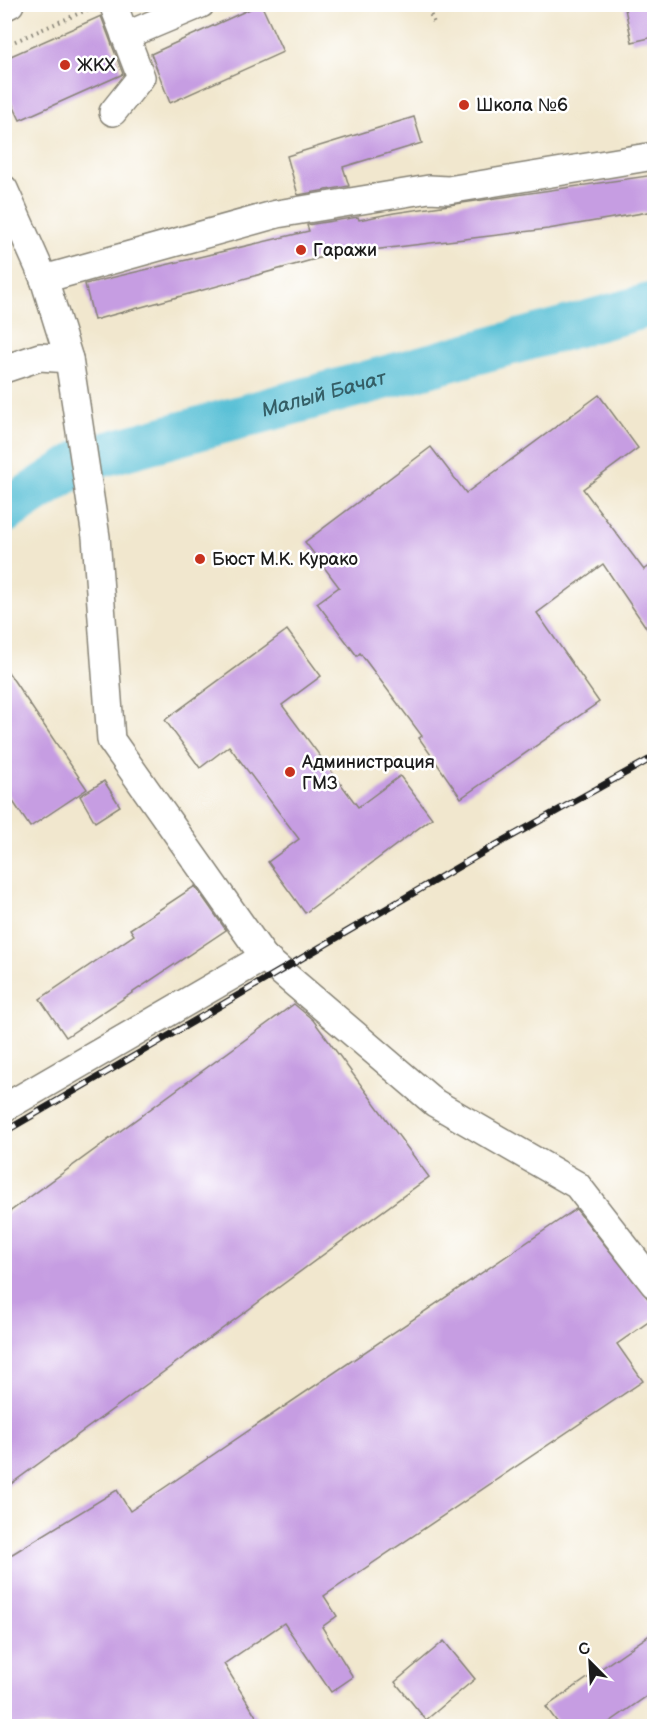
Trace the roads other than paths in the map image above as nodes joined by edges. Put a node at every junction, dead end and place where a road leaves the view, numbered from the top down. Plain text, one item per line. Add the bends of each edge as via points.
1 (10, 4) edge
2 (113, 4) edge
3 (201, 4) edge
4 (4, 7) edge
5 (125, 36) junction
6 (113, 112) dead end
7 (654, 156) edge
8 (4, 189) edge
9 (44, 279) junction
10 (69, 359) junction
11 (4, 369) edge
12 (264, 957) junction
13 (4, 1108) edge
14 (654, 1284) edge

1 - 4 street
2 - 5 street
3 - 5 street
5 - 6 street via 141,77
7 - 9 street via 277,214
8 - 9 street
9 - 10 street
10 - 11 street via 40,357
10 - 12 street via 96,537 111,740
12 - 13 street
12 - 14 street via 435,1102 577,1185

